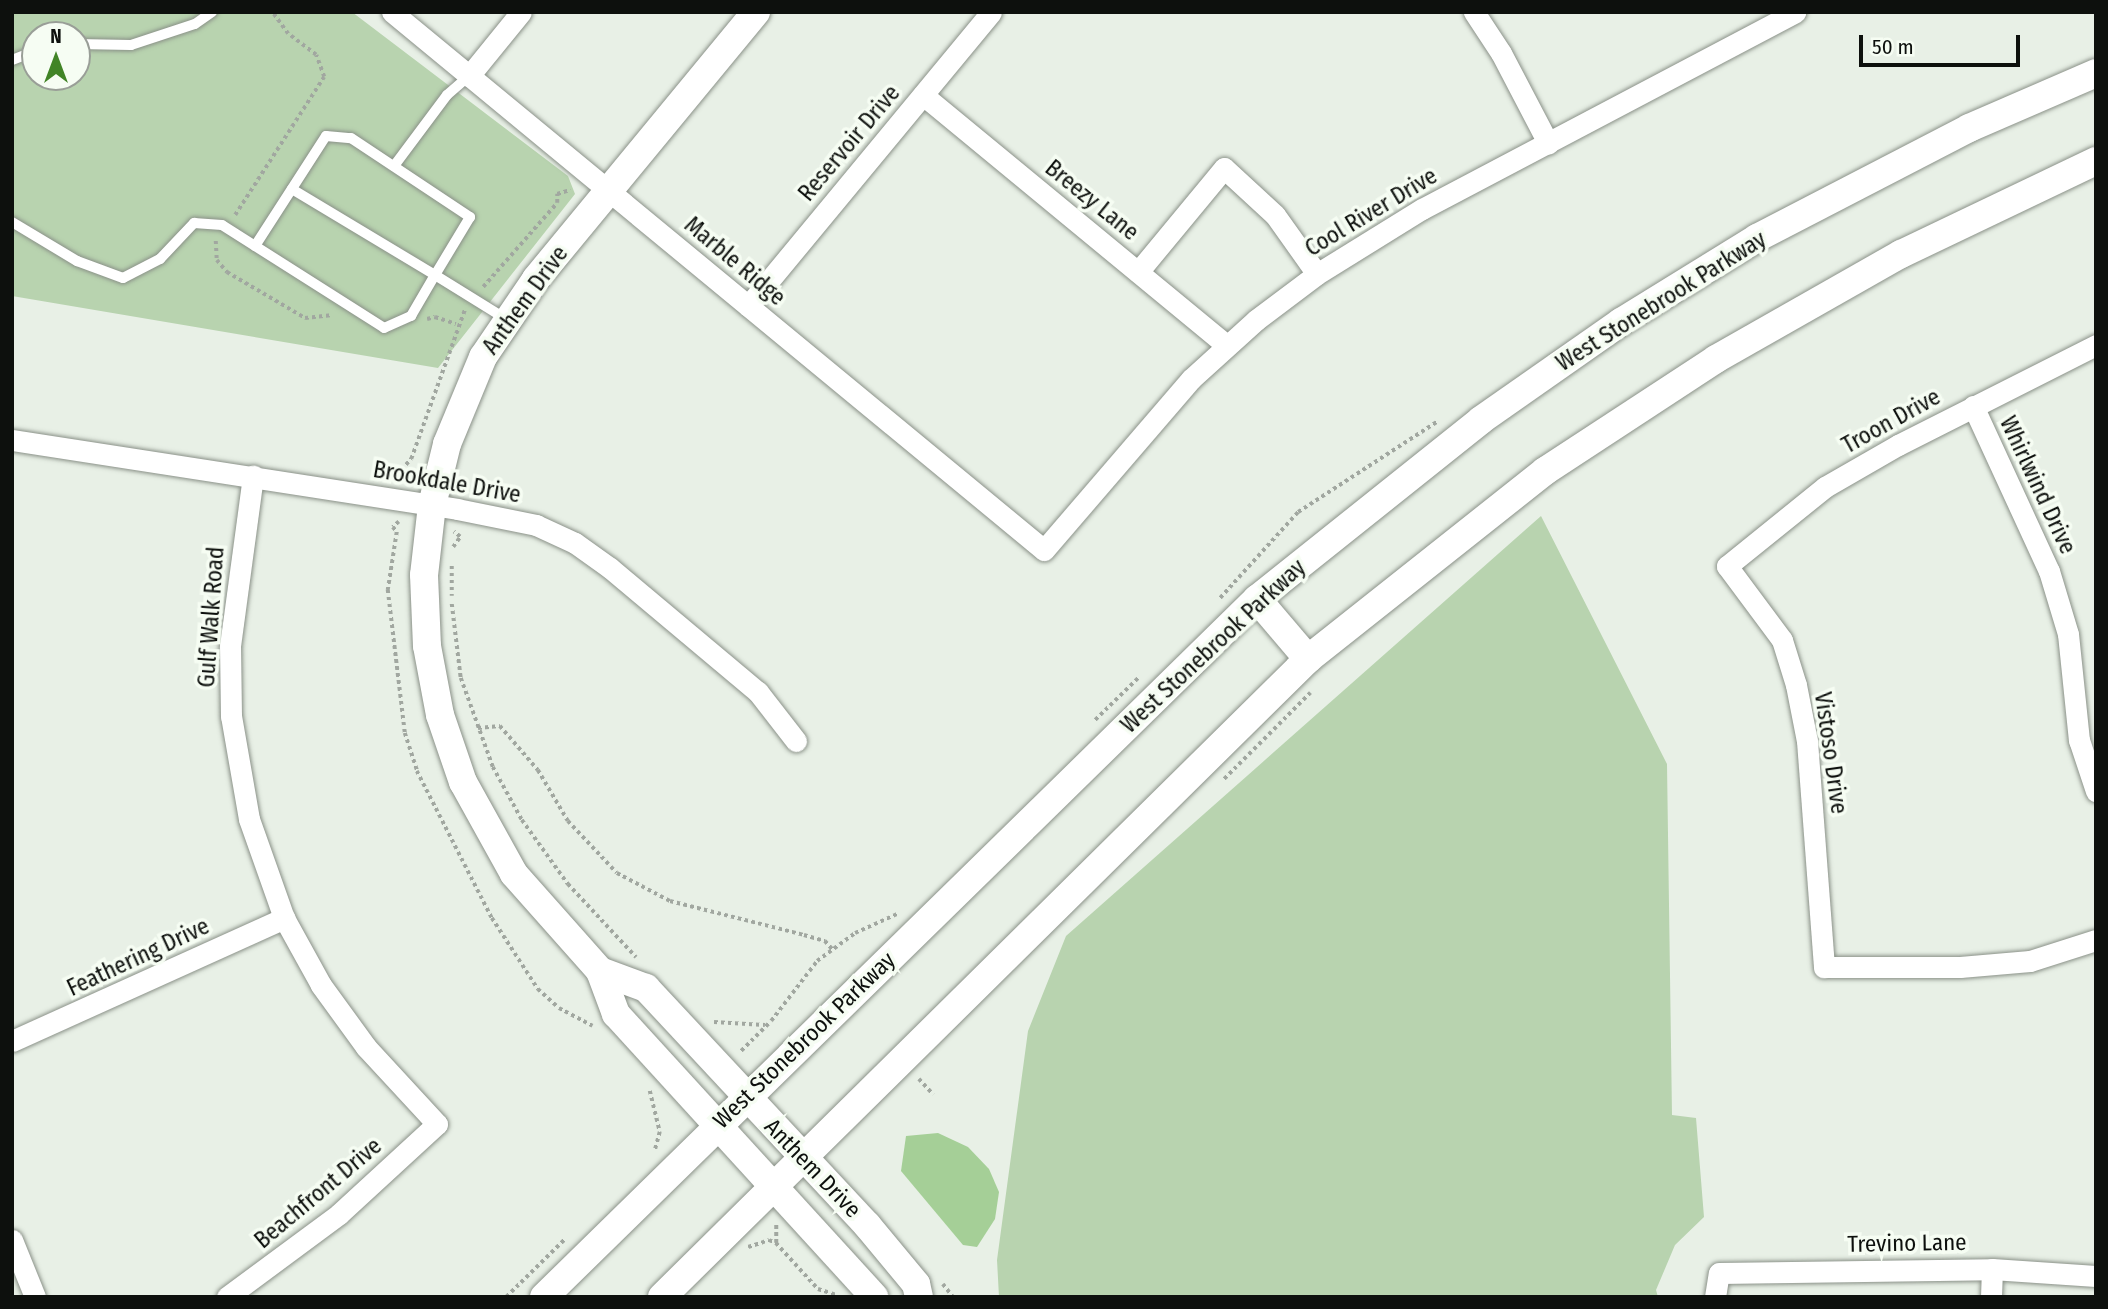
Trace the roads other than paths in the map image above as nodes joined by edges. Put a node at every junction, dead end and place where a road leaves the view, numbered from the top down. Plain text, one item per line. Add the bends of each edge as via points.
1 (212, 12) edge
2 (392, 12) edge
3 (521, 12) edge
4 (756, 12) edge
5 (991, 12) edge
6 (1474, 12) edge
7 (1792, 13) edge
8 (91, 44) edge
9 (2096, 73) edge
10 (469, 76) junction
11 (923, 95) junction
12 (1548, 143) junction
13 (2096, 161) edge
14 (394, 166) junction
15 (292, 189) junction
16 (609, 191) junction
17 (12, 222) edge
18 (255, 246) junction
19 (1139, 272) junction
20 (1317, 274) junction
21 (435, 275) junction
22 (748, 306) junction
23 (506, 320) junction
24 (1227, 345) junction
25 (2096, 345) edge
26 (1973, 406) junction
27 (12, 440) edge
28 (253, 476) junction
29 (432, 505) junction
30 (1044, 550) joint
31 (1727, 566) joint
32 (1257, 599) junction
33 (1308, 659) junction
34 (796, 741) dead end
35 (2096, 791) edge
36 (284, 918) junction
37 (2096, 940) edge
38 (600, 971) junction
39 (12, 1041) edge
40 (745, 1097) junction
41 (437, 1124) joint
42 (718, 1125) junction
43 (802, 1160) junction
44 (775, 1186) junction
45 (12, 1240) edge
46 (1992, 1269) junction
47 (2096, 1276) edge
48 (928, 1287) edge
49 (35, 1297) edge
50 (227, 1297) edge
51 (544, 1297) edge
52 (662, 1297) edge
53 (874, 1297) edge
54 (1715, 1297) edge
55 (1991, 1297) edge

1 - 8 lane via 195,24 131,45
2 - 10 street, Marble Ridge
3 - 10 street
4 - 16 street, Anthem Drive
5 - 11 street, Reservoir Drive
6 - 12 street
7 - 12 street, Cool River Drive
9 - 32 street, West Stonebrook Parkway via 1969,128 1872,177 1757,238 1621,322 1481,420
10 - 14 lane via 447,95
10 - 16 street, Marble Ridge
11 - 19 street, Breezy Lane
11 - 22 street, Reservoir Drive
12 - 20 street, Cool River Drive via 1386,229
13 - 33 street via 1901,254 1716,359 1545,471
14 - 15 lane via 351,138 326,136
14 - 21 lane via 470,217
15 - 18 lane
15 - 21 lane
16 - 22 street, Marble Ridge
16 - 23 street, Anthem Drive
17 - 18 lane via 76,261 123,278 160,259 194,223 226,228
18 - 21 lane via 384,328 411,316
19 - 20 street via 1224,168 1275,215
19 - 24 street, Breezy Lane
20 - 24 street, Cool River Drive
21 - 23 lane
22 - 30 street, Marble Ridge
23 - 29 street, Anthem Drive via 457,414
24 - 30 street, Cool River Drive via 1157,415
25 - 26 street, Troon Drive
26 - 31 street, Troon Drive via 1825,487
26 - 35 street, Whirlwind Drive via 2049,571 2068,634 2079,740
27 - 28 street, Brookdale Drive
28 - 29 street, Brookdale Drive
28 - 36 street, Gulf Walk Road via 233,611 231,716 249,819
29 - 34 street, Brookdale Drive via 536,526 593,555 758,692
29 - 38 street, Anthem Drive via 424,575 427,646 450,749 478,814 514,874
31 - 37 street, Vistoso Drive via 1783,640 1796,685 1807,741 1824,967 2019,962
32 - 33 street
32 - 40 street, West Stonebrook Parkway
33 - 43 street
36 - 39 street, Feathering Drive
36 - 41 street, Gulf Walk Road via 342,1017
38 - 40 street, Anthem Drive via 646,988
38 - 42 street, Anthem Drive via 616,1014
40 - 42 street, West Stonebrook Parkway
40 - 43 street, Anthem Drive
41 - 50 street, Beachfront Drive via 339,1214
42 - 44 street, Anthem Drive
42 - 51 street, West Stonebrook Parkway
43 - 44 street
43 - 48 street, Anthem Drive via 916,1283
44 - 52 street
44 - 53 street, Anthem Drive
45 - 49 street
46 - 47 street, Trevino Lane
46 - 54 street, Trevino Lane via 1719,1273
46 - 55 street

